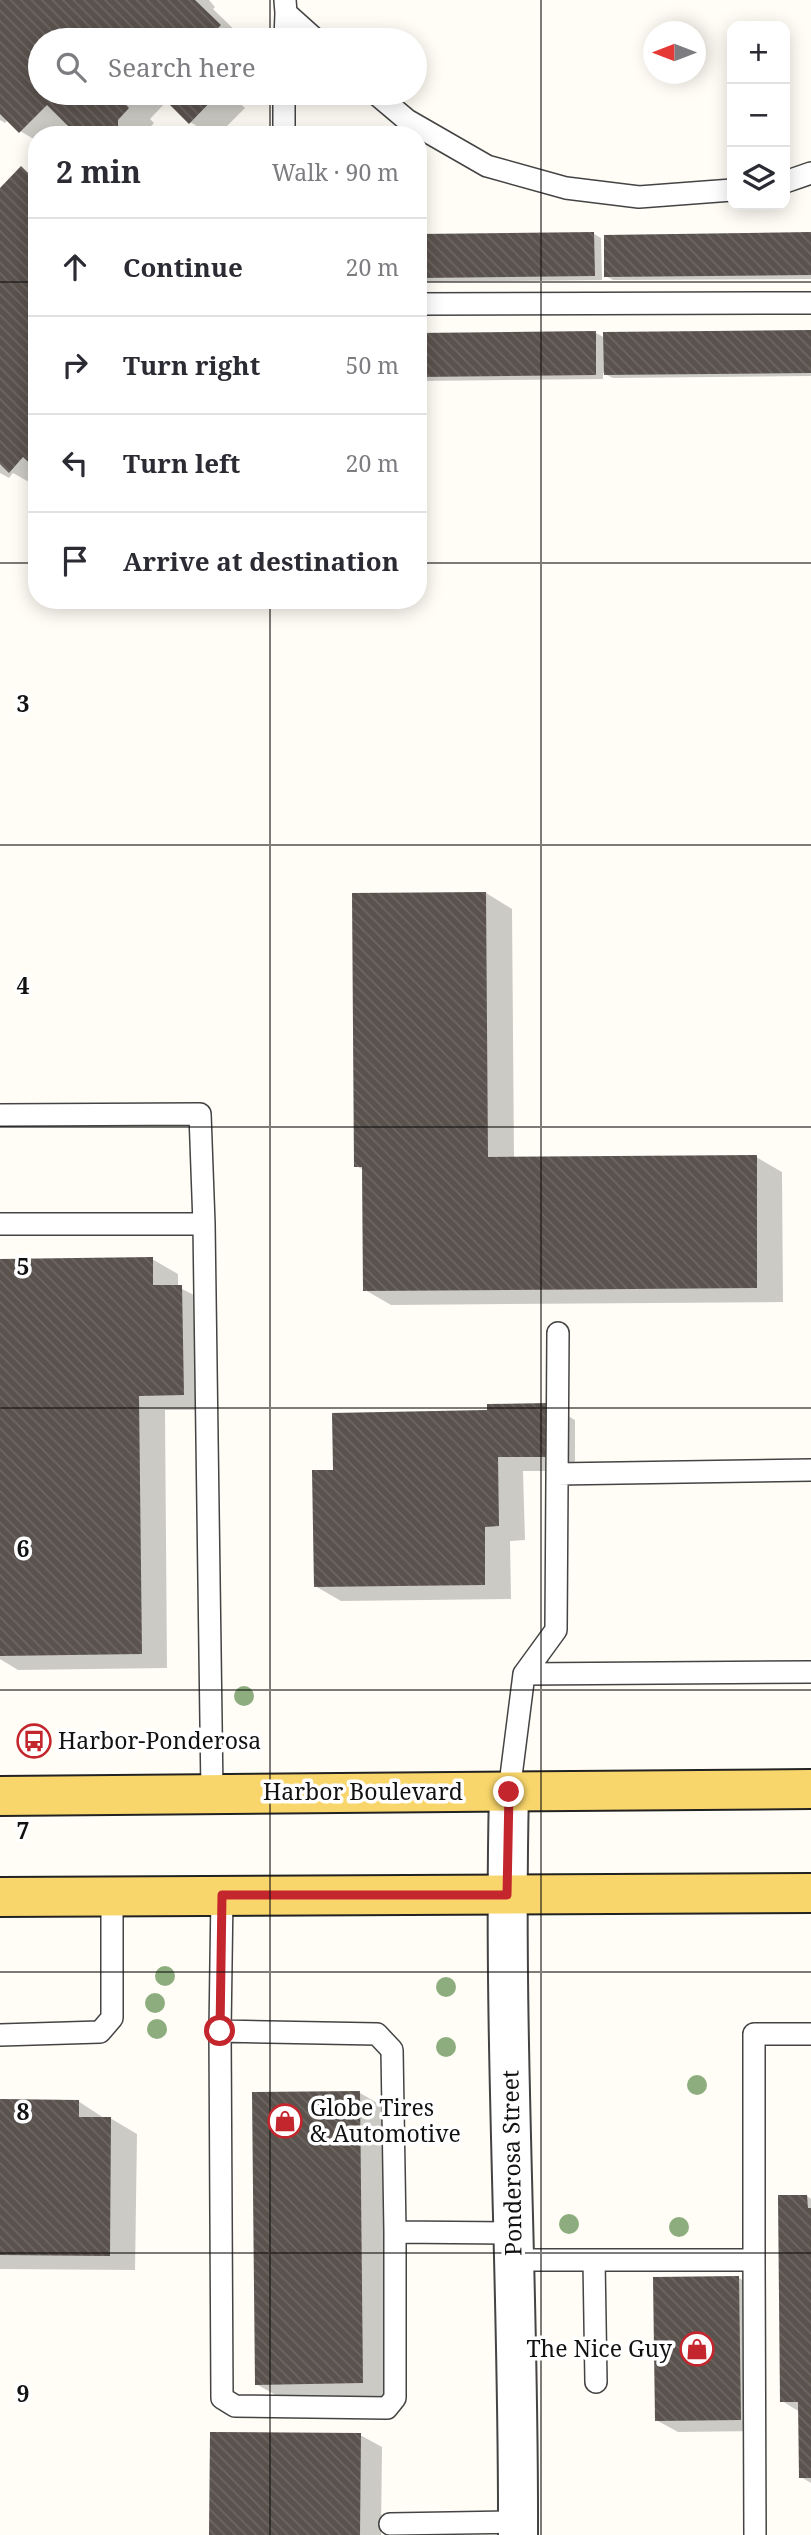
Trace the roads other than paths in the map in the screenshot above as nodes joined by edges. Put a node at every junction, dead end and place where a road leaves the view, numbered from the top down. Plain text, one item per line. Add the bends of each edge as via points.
1 (285, 6) edge
2 (285, 28) edge
3 (305, 28) edge
4 (284, 105) edge
5 (389, 105) edge
6 (284, 126) edge
7 (417, 126) edge
8 (427, 132) edge
9 (811, 173) edge
10 (790, 180) edge
11 (727, 190) edge
12 (811, 303) edge
13 (427, 304) edge
14 (0, 1115) edge
15 (0, 1224) edge
16 (204, 1224) junction
17 (558, 1332) dead end
18 (811, 1470) edge
19 (557, 1475) junction
20 (811, 1672) edge
21 (524, 1674) junction
22 (811, 1789) edge
23 (509, 1792) junction
24 (212, 1793) junction
25 (0, 1796) edge
26 (811, 1893) edge
27 (222, 1895) junction
28 (507, 1895) junction
29 (112, 1896) junction
30 (0, 1897) edge
31 (220, 2031) junction
32 (811, 2034) edge
33 (0, 2035) edge
34 (395, 2232) junction
35 (514, 2247) junction
36 (594, 2260) junction
37 (754, 2260) junction
38 (596, 2382) dead end
39 (390, 2524) dead end
40 (518, 2528) edge
41 (755, 2535) edge

1 - 2 lane
1 - 3 lane
4 - 6 lane
5 - 7 lane
8 - 11 lane via 487,166 566,188 639,197
9 - 10 lane
12 - 13 lane
14 - 16 lane via 200,1114
15 - 16 lane
16 - 24 lane
17 - 19 lane
18 - 19 lane
19 - 21 lane via 556,1630
20 - 21 lane
21 - 23 lane
22 - 23 main road, Harbor Boulevard
23 - 24 main road, Harbor Boulevard
23 - 28 street, Ponderosa Street
24 - 25 main road, Harbor Boulevard
26 - 28 main road
27 - 28 main road
27 - 29 main road
27 - 31 lane
28 - 35 street, Ponderosa Street
29 - 30 main road
29 - 33 lane via 112,2018 100,2032
31 - 34 lane via 377,2034 392,2050
31 - 34 lane via 222,2398 235,2406 387,2408 395,2398
32 - 37 lane via 754,2034
34 - 35 lane
35 - 36 lane
35 - 40 street, Ponderosa Street
36 - 37 lane
36 - 38 lane
37 - 41 lane
39 - 40 lane

